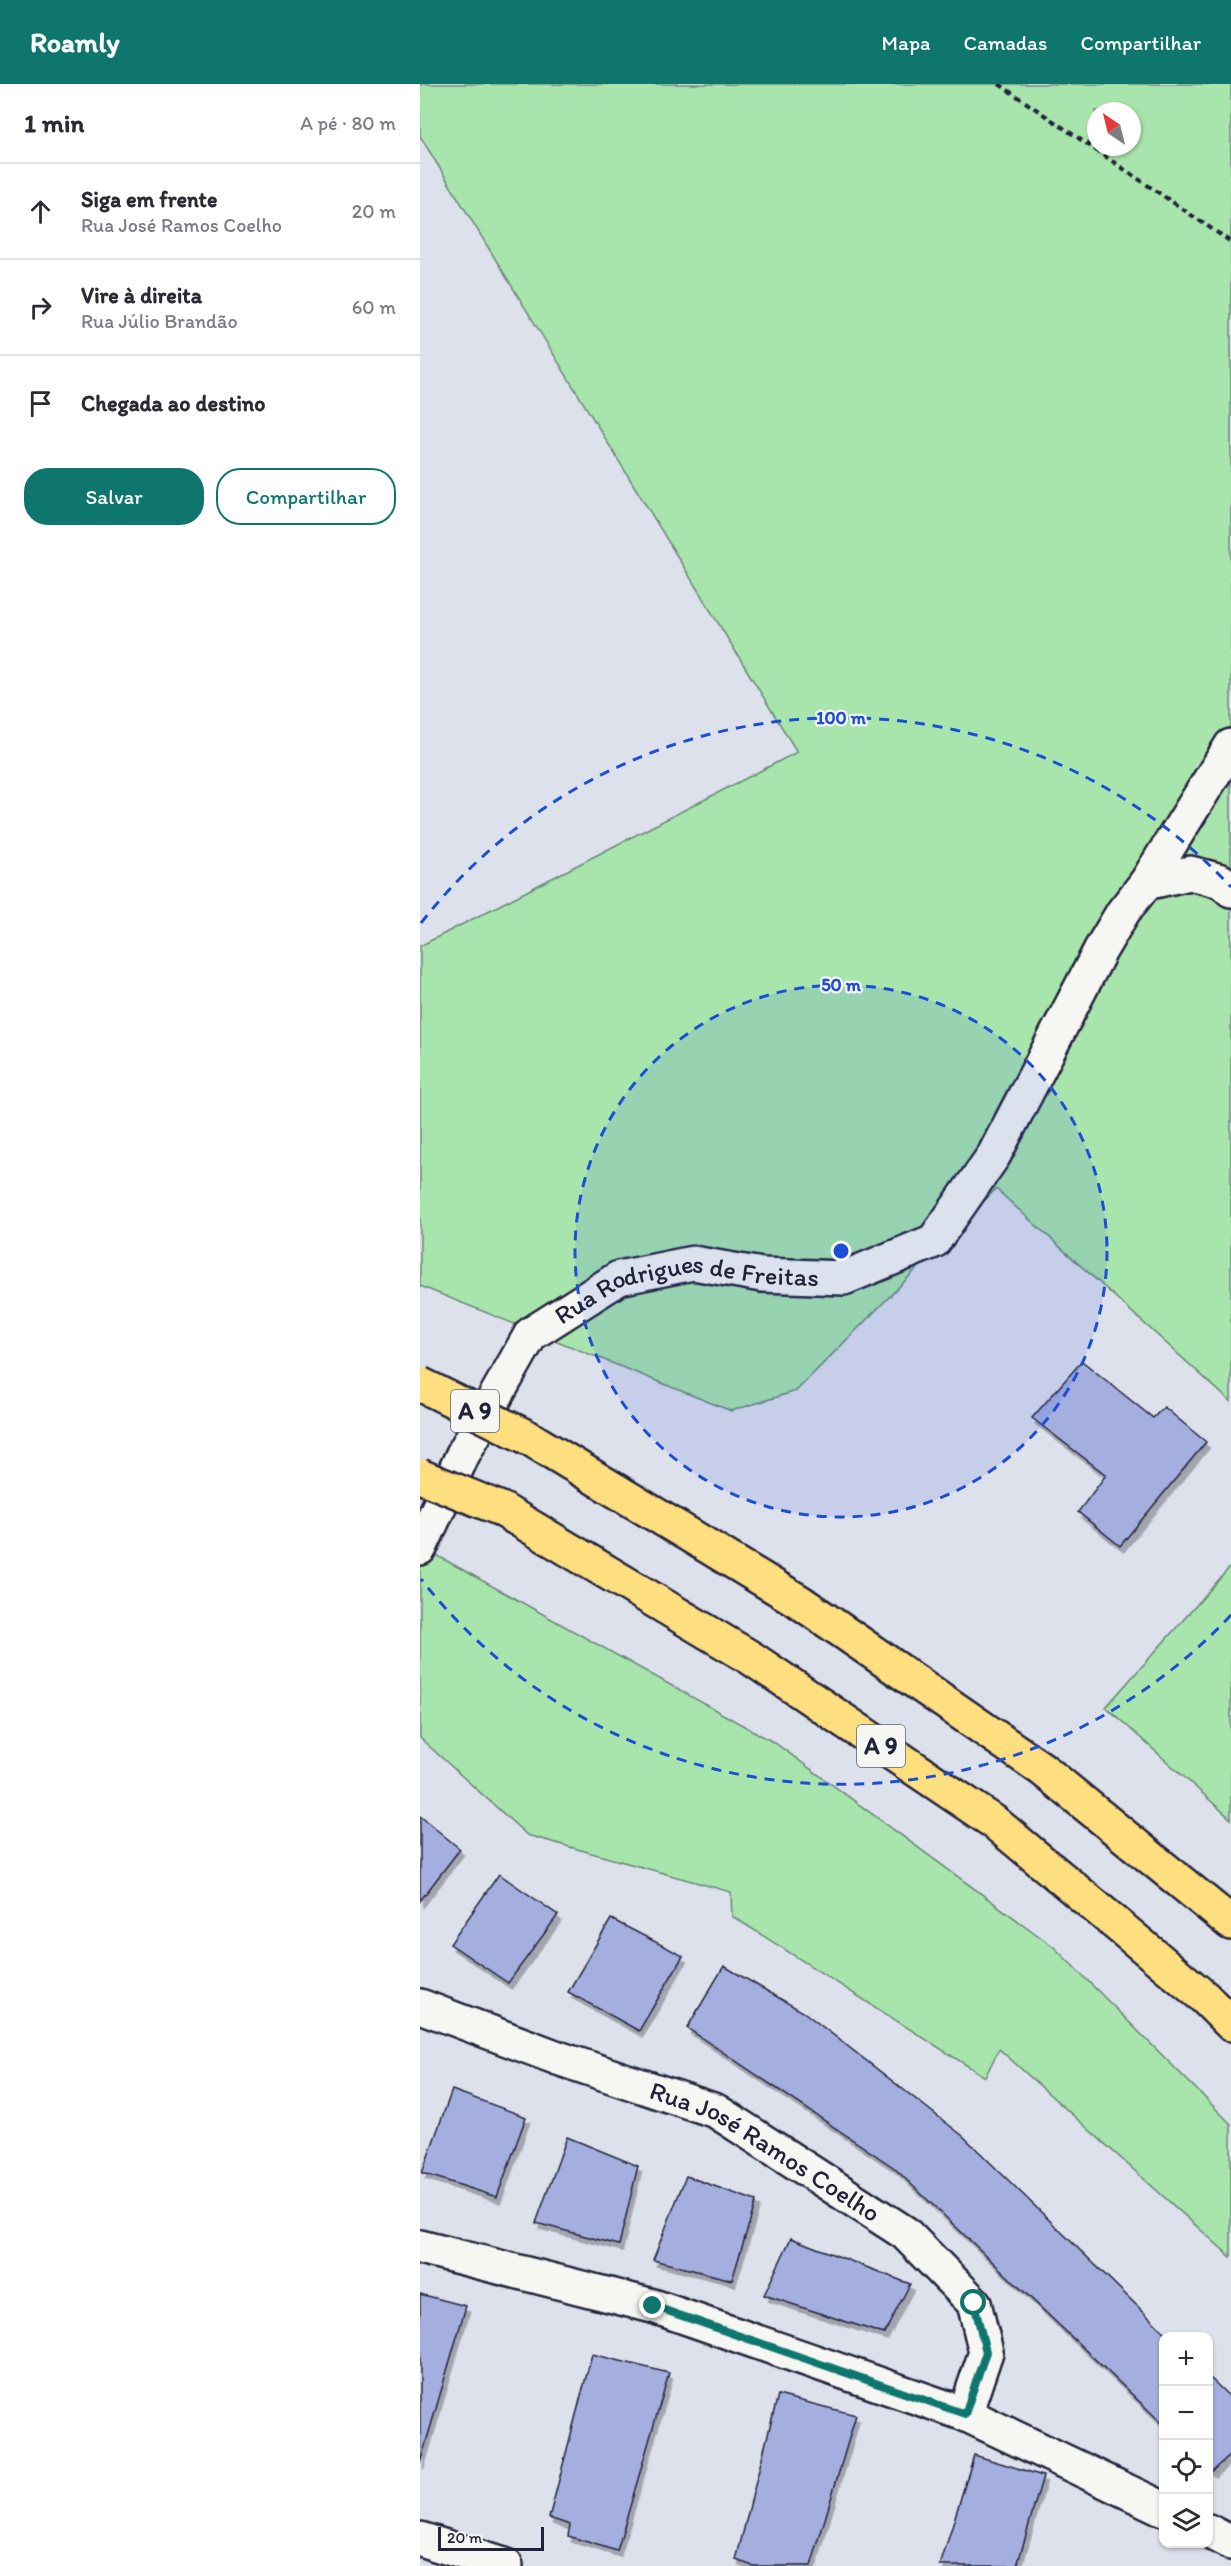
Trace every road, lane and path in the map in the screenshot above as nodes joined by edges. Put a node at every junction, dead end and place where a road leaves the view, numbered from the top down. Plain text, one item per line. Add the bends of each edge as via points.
1 (999, 84) edge
2 (1231, 242) edge
3 (1231, 746) edge
4 (1146, 883) junction
5 (1231, 890) edge
6 (420, 1384) edge
7 (420, 1476) edge
8 (420, 1548) edge
9 (1231, 1923) edge
10 (420, 2006) edge
11 (1231, 2024) edge
12 (420, 2247) edge
13 (965, 2414) junction
14 (1159, 2507) edge
15 (1213, 2533) edge
16 (420, 2539) edge
17 (1231, 2543) edge
18 (506, 2566) edge

1 - 2 path
3 - 4 street, Rua Rodrigues de Freitas
4 - 5 street via 1190,873 1221,881
4 - 8 street, Rua Rodrigues de Freitas via 1101,950 994,1155 934,1241 844,1278 762,1275 693,1263 619,1278 531,1334 463,1454
6 - 9 highway, A 9, bridge via 529,1438 810,1609 1042,1769
7 - 11 highway, A 9, bridge via 501,1509 751,1658 994,1822 1204,1997
10 - 13 street, Rua José Ramos Coelho via 716,2111 905,2233 974,2303 986,2352
12 - 13 street via 653,2306
13 - 14 street
15 - 17 street
16 - 18 street

